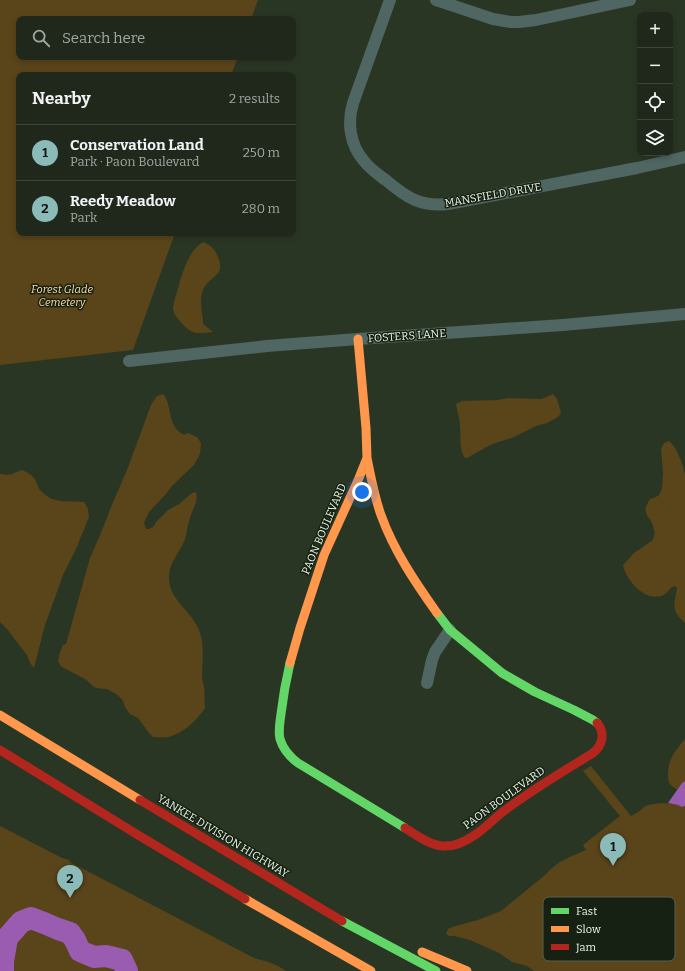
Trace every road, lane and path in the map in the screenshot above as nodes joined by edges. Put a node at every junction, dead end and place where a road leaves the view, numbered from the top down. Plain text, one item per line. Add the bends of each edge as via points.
1 (390, 0) edge
2 (436, 0) edge
3 (630, 0) edge
4 (685, 157) edge
5 (685, 314) edge
6 (358, 339) junction
7 (129, 361) dead end
8 (367, 458) junction
9 (450, 630) junction
10 (427, 683) dead end
11 (0, 715) edge
12 (0, 750) edge
13 (331, 915) junction
14 (371, 971) edge
15 (436, 971) edge
16 (467, 971) edge

1 - 4 street, MANSFIELD DRIVE via 352,109 350,127 354,145 364,161 372,170 412,199 433,205 448,204
2 - 3 street via 494,19 519,22
5 - 6 street, FOSTERS LANE
6 - 7 street, FOSTERS LANE
6 - 8 main road, PAON BOULEVARD
8 - 9 main road, PAON BOULEVARD via 381,515 393,542 418,586
8 - 9 main road, PAON BOULEVARD via 324,556 293,650 285,686 280,739 285,750 298,763 417,834 444,846 458,844 475,835 534,789 593,754 602,740 599,725 593,720 502,673
9 - 10 street via 435,652
11 - 13 main road, YANKEE DIVISION HIGHWAY
12 - 14 main road via 306,935
13 - 15 main road, YANKEE DIVISION HIGHWAY
13 - 16 main road

